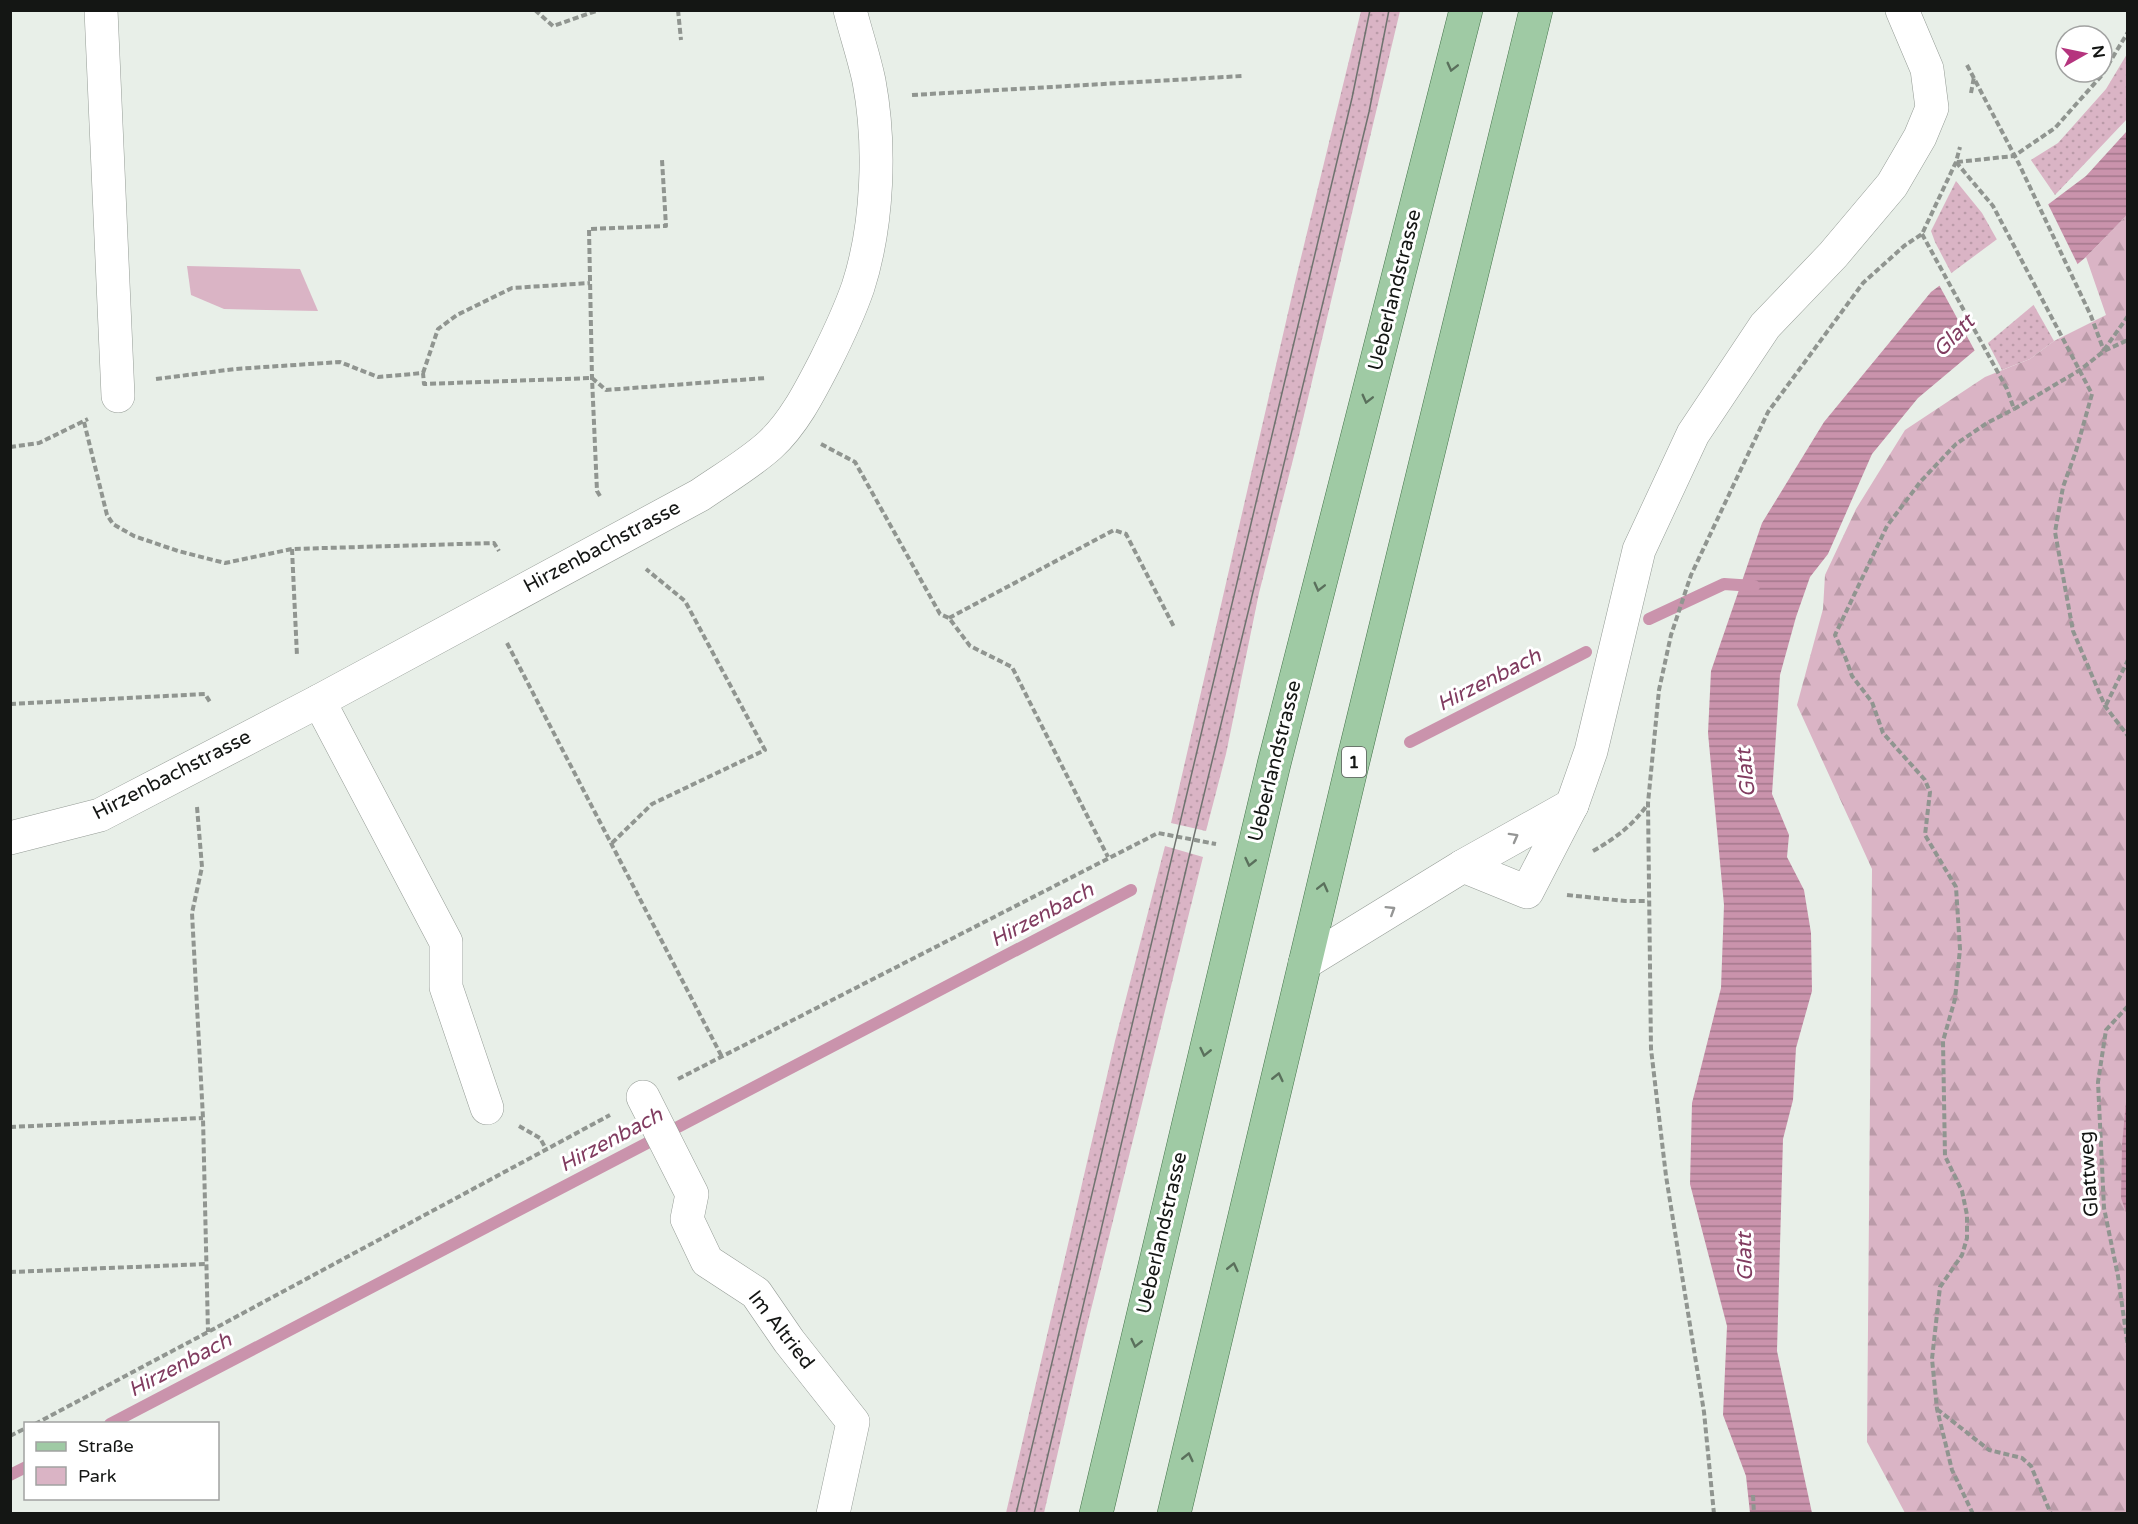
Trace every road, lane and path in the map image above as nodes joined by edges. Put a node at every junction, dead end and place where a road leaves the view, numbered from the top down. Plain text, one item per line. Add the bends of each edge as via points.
1 (101, 10) edge
2 (535, 10) edge
3 (599, 10) edge
4 (678, 10) edge
5 (850, 10) edge
6 (1466, 10) edge
7 (1536, 10) edge
8 (1902, 10) edge
9 (2127, 32) edge
10 (681, 40) dead end
11 (1964, 58) dead end
12 (1242, 76) dead end
13 (912, 95) dead end
14 (2014, 156) junction
15 (662, 160) dead end
16 (1956, 162) junction
17 (1922, 234) junction
18 (590, 284) junction
19 (2127, 316) edge
20 (2127, 340) edge
21 (2104, 351) junction
22 (2080, 370) junction
23 (423, 373) junction
24 (161, 377) dead end
25 (592, 378) junction
26 (766, 378) dead end
27 (118, 396) dead end
28 (2014, 409) junction
29 (84, 422) dead end
30 (815, 441) dead end
31 (600, 496) dead end
32 (292, 549) junction
33 (499, 551) dead end
34 (638, 562) dead end
35 (949, 618) junction
36 (1174, 627) dead end
37 (502, 635) dead end
38 (297, 656) dead end
39 (2127, 660) edge
40 (319, 700) junction
41 (210, 702) dead end
42 (10, 704) edge
43 (2105, 706) junction
44 (2127, 736) edge
45 (1572, 805) junction
46 (199, 816) dead end
47 (10, 838) edge
48 (612, 843) junction
49 (1108, 857) dead end
50 (1463, 866) junction
51 (1527, 892) junction
52 (1648, 901) junction
53 (1305, 963) junction
54 (2127, 1006) edge
55 (722, 1057) dead end
56 (643, 1097) dead end
57 (488, 1108) dead end
58 (203, 1118) junction
59 (10, 1126) edge
60 (207, 1264) junction
61 (10, 1272) edge
62 (208, 1332) dead end
63 (2127, 1347) edge
64 (1937, 1409) junction
65 (24, 1429) edge
66 (10, 1436) edge
67 (1753, 1495) dead end
68 (833, 1514) edge
69 (1096, 1514) edge
70 (1174, 1514) edge
71 (1714, 1514) edge
72 (1754, 1514) edge
73 (1973, 1514) edge
74 (2051, 1514) edge

1 - 27 street
2 - 3 path via 553,26
4 - 10 path
5 - 40 street, Hirzenbachstrasse via 869,81 876,153 872,229 858,287 841,330 790,423 770,445 700,495
6 -> 69 main road, Ueberlandstrasse via 1274,764
53 -> 7 main road, 1
8 - 45 street via 1927,69 1932,108 1920,137 1892,185 1766,326 1693,434 1639,550 1591,751
9 - 14 path via 2102,75 2055,128
11 - 14 path
12 - 13 path
14 - 16 path
14 - 21 path
15 - 18 path via 666,226 589,230
16 - 17 path
16 - 22 path via 1994,206
17 - 28 path via 2007,389
17 - 52 path via 1863,283 1768,412 1690,575 1659,690 1648,803
18 - 23 path via 512,288 457,315 438,329
18 - 25 path
19 - 21 path
20 - 21 path
21 - 22 path
22 - 28 path
22 - 43 path via 2092,394 2063,487 2055,532 2073,631
23 - 24 path via 378,378 340,362
23 - 25 path via 424,384
25 - 26 path via 606,390
25 - 31 path
28 - 64 path via 1956,444 1921,481 1887,526 1835,635 1852,676 1872,702 1883,733 1925,780 1929,792 1925,835 1956,887 1960,949 1954,999 1943,1041 1945,1156 1962,1191 1967,1238 1962,1255 1940,1287 1932,1359
29 - 32 path via 107,515 121,530 225,563
30 - 35 path via 855,462 940,614
32 - 33 path via 494,543
32 - 38 path
34 - 48 path via 685,601 765,750 652,804
35 - 36 path via 1114,530 1126,534
35 - 49 path via 970,646 1012,668
37 - 48 path
39 - 43 path
40 - 47 street, Hirzenbachstrasse via 100,815
40 - 57 street via 446,942 446,987
41 - 42 path via 205,694
43 - 44 path
50 -> 45 street
45 - 51 street
46 - 58 path via 202,867 192,913
48 - 55 path
50 - 51 street
53 -> 50 street
51 - 52 path
52 - 71 path via 1651,1049 1666,1176 1704,1412
70 -> 53 main road, 1
54 - 63 path, Glattweg via 2106,1030 2098,1082 2104,1208
56 - 68 street, Im Altried via 692,1194 687,1219 707,1261 756,1293 854,1422
58 - 59 path
58 - 60 path
60 - 61 path
60 - 62 path
64 - 73 path via 1952,1470
64 - 74 path via 1989,1450 2022,1458 2031,1466
65 - 66 path
67 - 72 path

